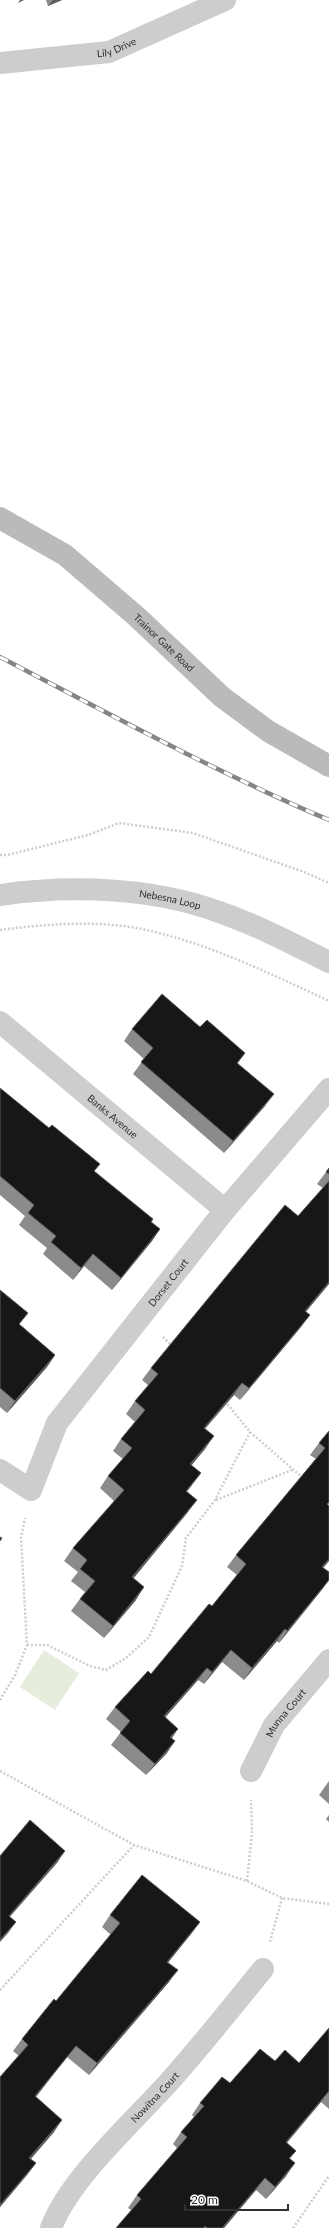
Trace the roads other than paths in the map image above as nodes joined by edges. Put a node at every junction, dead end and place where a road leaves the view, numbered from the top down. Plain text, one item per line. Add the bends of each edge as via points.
1 (225, 0) edge
2 (0, 63) edge
3 (0, 518) edge
4 (329, 766) edge
5 (0, 895) edge
6 (329, 962) edge
7 (0, 1022) edge
8 (329, 1089) edge
9 (225, 1210) junction
10 (0, 1470) edge
11 (329, 1660) edge
12 (251, 1771) road end
13 (263, 1969) road end
14 (51, 2228) edge

1 - 2 street, Lily Drive via 109,52
3 - 4 main road, Trainor Gate Road via 65,555 136,616 222,696 268,731
5 - 6 street, Nebesna Loop via 56,888 170,899 218,911 280,937
7 - 9 street, Banks Avenue
8 - 9 street, Dorset Court
9 - 10 street, Dorset Court via 57,1423 31,1490
11 - 12 street, Munna Court via 274,1725
13 - 14 street, Nowitna Court via 170,2081 86,2173 57,2211

